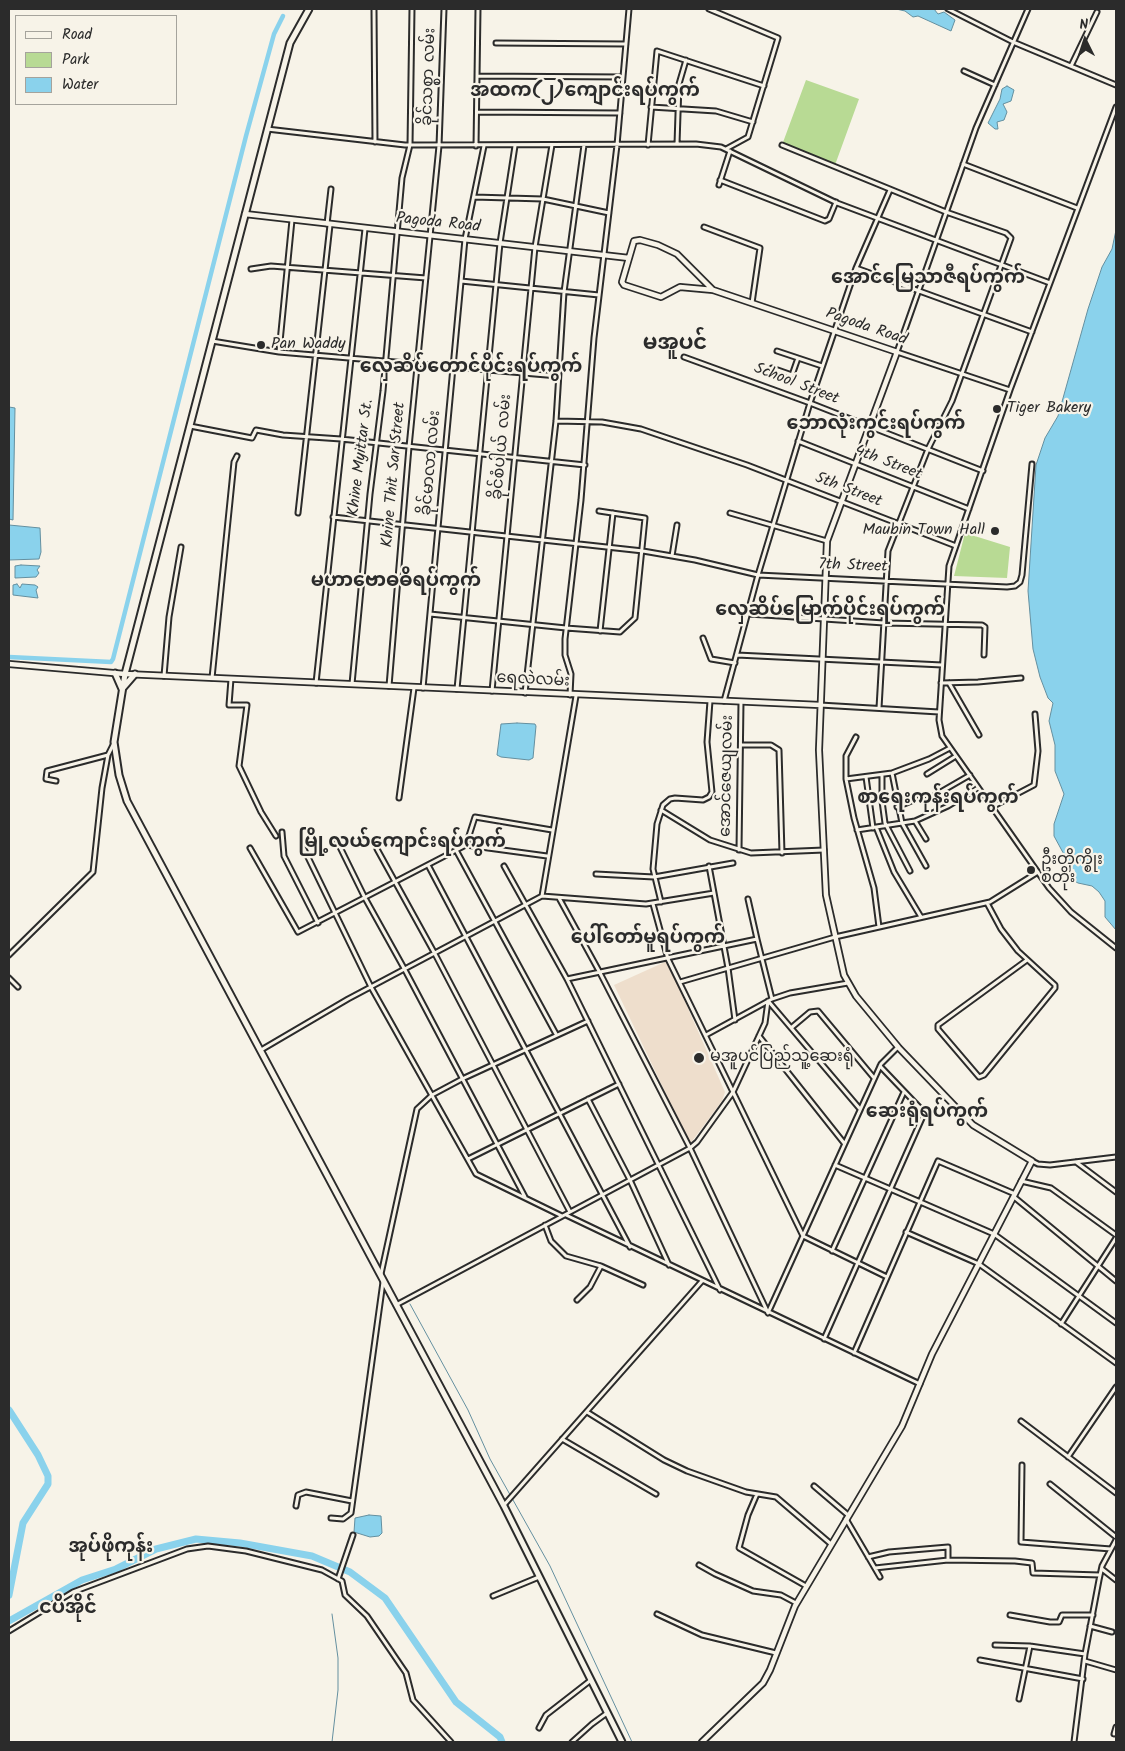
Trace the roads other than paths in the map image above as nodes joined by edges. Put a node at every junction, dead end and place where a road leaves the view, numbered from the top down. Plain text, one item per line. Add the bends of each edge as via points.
1 (309, 9) edge
2 (374, 9) edge
3 (412, 9) edge
4 (444, 9) edge
5 (478, 9) edge
6 (630, 9) edge
7 (709, 9) edge
8 (948, 9) edge
9 (1028, 9) edge
10 (1097, 12) dead end
11 (1013, 42) junction
12 (496, 44) dead end
13 (626, 44) junction
14 (686, 60) junction
15 (1071, 66) junction
16 (964, 71) dead end
17 (477, 76) junction
18 (623, 77) junction
19 (995, 85) junction
20 (1116, 85) edge
21 (764, 86) junction
22 (651, 107) junction
23 (1116, 107) edge
24 (677, 108) junction
25 (477, 112) junction
26 (620, 113) junction
27 (753, 122) junction
28 (266, 129) junction
29 (375, 142) junction
30 (677, 144) junction
31 (552, 145) junction
32 (584, 145) junction
33 (617, 145) junction
34 (648, 145) junction
35 (782, 145) dead end
36 (410, 146) junction
37 (440, 146) junction
38 (476, 146) junction
39 (484, 146) junction
40 (515, 146) junction
41 (725, 149) junction
42 (730, 151) junction
43 (963, 164) junction
44 (720, 180) junction
45 (719, 185) dead end
46 (331, 189) dead end
47 (890, 190) junction
48 (507, 196) junction
49 (474, 197) junction
50 (543, 199) junction
51 (836, 202) junction
52 (575, 207) junction
53 (1077, 208) junction
54 (946, 212) junction
55 (609, 213) junction
56 (245, 214) junction
57 (877, 218) junction
58 (292, 220) junction
59 (328, 225) junction
60 (704, 228) dead end
61 (365, 229) junction
62 (398, 233) junction
63 (431, 236) junction
64 (465, 239) junction
65 (936, 242) junction
66 (500, 243) junction
67 (534, 247) junction
68 (570, 251) junction
69 (604, 255) junction
70 (629, 258) junction
71 (1002, 266) junction
72 (287, 268) junction
73 (856, 268) junction
74 (251, 270) dead end
75 (324, 272) junction
76 (360, 274) junction
77 (394, 277) junction
78 (426, 278) junction
79 (461, 281) junction
80 (1050, 283) junction
81 (496, 284) junction
82 (530, 289) junction
83 (713, 290) junction
84 (918, 291) junction
85 (564, 292) junction
86 (599, 295) junction
87 (752, 303) junction
88 (984, 315) junction
89 (833, 330) junction
90 (1032, 332) junction
91 (212, 341) junction
92 (777, 351) dead end
93 (279, 352) junction
94 (897, 352) junction
95 (317, 355) junction
96 (684, 357) dead end
97 (351, 358) junction
98 (798, 358) junction
99 (386, 360) junction
100 (418, 363) junction
101 (453, 366) junction
102 (822, 366) junction
103 (772, 368) dead end
104 (488, 369) junction
105 (522, 373) junction
106 (962, 374) junction
107 (558, 376) junction
108 (1010, 390) junction
109 (810, 403) junction
110 (556, 421) junction
111 (588, 422) junction
112 (190, 426) junction
113 (870, 427) junction
114 (308, 436) junction
115 (342, 438) junction
116 (798, 441) junction
117 (377, 443) junction
118 (409, 447) junction
119 (445, 450) junction
120 (928, 450) junction
121 (480, 454) junction
122 (237, 456) dead end
123 (514, 458) junction
124 (551, 463) junction
125 (1032, 464) dead end
126 (584, 465) junction
127 (856, 465) junction
128 (983, 471) junction
129 (786, 481) junction
130 (913, 487) junction
131 (842, 501) junction
132 (969, 509) junction
133 (599, 511) dead end
134 (298, 513) dead end
135 (613, 513) junction
136 (730, 513) dead end
137 (333, 517) junction
138 (367, 522) junction
139 (898, 524) junction
140 (677, 525) dead end
141 (404, 526) junction
142 (774, 526) junction
143 (438, 528) junction
144 (472, 532) junction
145 (507, 536) junction
146 (542, 540) junction
147 (827, 541) junction
148 (576, 544) junction
149 (956, 546) junction
150 (181, 547) dead end
151 (610, 547) junction
152 (643, 551) junction
153 (672, 556) junction
154 (758, 575) junction
155 (826, 579) junction
156 (886, 581) junction
157 (948, 584) junction
158 (430, 614) junction
159 (749, 614) junction
160 (464, 617) junction
161 (824, 620) junction
162 (499, 621) junction
163 (884, 623) junction
164 (945, 624) junction
165 (533, 625) junction
166 (566, 628) junction
167 (600, 631) junction
168 (703, 638) dead end
169 (737, 655) junction
170 (984, 655) dead end
171 (822, 660) junction
172 (735, 662) junction
173 (882, 662) junction
174 (9, 664) edge
175 (942, 665) junction
176 (114, 673) junction
177 (125, 674) junction
178 (136, 674) junction
179 (164, 676) junction
180 (212, 678) junction
181 (1021, 678) dead end
182 (231, 679) junction
183 (316, 683) junction
184 (941, 683) junction
185 (949, 683) junction
186 (352, 685) junction
187 (389, 687) junction
188 (122, 688) junction
189 (414, 688) junction
190 (422, 688) junction
191 (457, 690) junction
192 (492, 692) junction
193 (525, 693) junction
194 (573, 696) junction
195 (710, 701) junction
196 (724, 701) junction
197 (741, 702) junction
198 (820, 705) junction
199 (879, 708) junction
200 (940, 712) junction
201 (1035, 714) dead end
202 (978, 736) dead end
203 (856, 737) dead end
204 (114, 742) junction
205 (740, 745) junction
206 (950, 748) junction
207 (108, 755) junction
208 (956, 756) junction
209 (892, 773) junction
210 (927, 774) dead end
211 (882, 775) junction
212 (970, 775) junction
213 (866, 777) junction
214 (846, 779) junction
215 (56, 780) dead end
216 (978, 788) junction
217 (399, 798) dead end
218 (916, 799) dead end
219 (925, 801) dead end
220 (897, 807) junction
221 (992, 807) junction
222 (661, 810) junction
223 (915, 821) junction
224 (902, 823) junction
225 (887, 826) junction
226 (875, 828) junction
227 (552, 830) junction
228 (857, 830) junction
229 (282, 832) dead end
230 (276, 836) dead end
231 (926, 838) dead end
232 (336, 839) dead end
233 (466, 845) junction
234 (250, 848) dead end
235 (304, 849) dead end
236 (377, 849) dead end
237 (456, 850) junction
238 (739, 850) junction
239 (824, 850) junction
240 (782, 853) junction
241 (547, 856) junction
242 (733, 863) dead end
243 (428, 865) junction
244 (504, 866) dead end
245 (709, 866) junction
246 (926, 866) dead end
247 (910, 871) dead end
248 (1038, 872) junction
249 (596, 874) dead end
250 (654, 877) junction
251 (396, 882) junction
252 (714, 893) junction
253 (542, 896) junction
254 (365, 898) junction
255 (559, 898) junction
256 (748, 898) dead end
257 (661, 902) junction
258 (987, 903) junction
259 (653, 904) junction
260 (525, 906) junction
261 (336, 914) junction
262 (921, 917) junction
263 (496, 921) junction
264 (318, 923) junction
265 (879, 927) junction
266 (466, 937) junction
267 (835, 937) junction
268 (757, 939) junction
269 (724, 947) junction
270 (1116, 948) edge
271 (435, 954) junction
272 (9, 955) edge
273 (762, 958) junction
274 (668, 959) junction
275 (1027, 960) junction
276 (728, 968) junction
277 (405, 970) junction
278 (599, 971) junction
279 (9, 978) edge
280 (567, 979) junction
281 (680, 982) junction
282 (848, 984) junction
283 (18, 987) dead end
284 (370, 988) junction
285 (770, 1000) junction
286 (735, 1020) junction
287 (588, 1021) junction
288 (791, 1028) junction
289 (556, 1034) junction
290 (706, 1034) junction
291 (759, 1036) junction
292 (898, 1047) junction
293 (525, 1048) junction
294 (260, 1050) junction
295 (493, 1064) junction
296 (880, 1066) junction
297 (874, 1078) junction
298 (462, 1079) junction
299 (619, 1084) junction
300 (733, 1092) junction
301 (904, 1092) junction
302 (432, 1095) junction
303 (588, 1099) junction
304 (860, 1109) junction
305 (560, 1113) junction
306 (527, 1130) junction
307 (845, 1143) junction
308 (497, 1145) junction
309 (690, 1148) junction
310 (1116, 1157) edge
311 (468, 1159) junction
312 (1032, 1161) junction
313 (1075, 1162) junction
314 (835, 1164) junction
315 (659, 1165) junction
316 (865, 1178) junction
317 (630, 1180) junction
318 (1022, 1181) junction
319 (892, 1188) junction
320 (1116, 1192) edge
321 (603, 1195) junction
322 (1014, 1196) junction
323 (525, 1198) junction
324 (919, 1202) junction
325 (570, 1212) junction
326 (564, 1215) junction
327 (545, 1225) junction
328 (906, 1232) junction
329 (994, 1234) junction
330 (803, 1236) junction
331 (1116, 1236) edge
332 (630, 1247) junction
333 (832, 1251) junction
334 (857, 1264) junction
335 (979, 1264) junction
336 (601, 1266) junction
337 (670, 1266) junction
338 (1097, 1267) junction
339 (886, 1277) junction
340 (382, 1279) junction
341 (702, 1281) junction
342 (1116, 1281) edge
343 (643, 1285) dead end
344 (720, 1290) junction
345 (1079, 1295) junction
346 (577, 1300) dead end
347 (396, 1305) junction
348 (768, 1313) junction
349 (1116, 1322) edge
350 (1061, 1324) junction
351 (824, 1339) junction
352 (854, 1353) junction
353 (1116, 1363) edge
354 (920, 1384) junction
355 (1116, 1387) edge
356 (587, 1412) junction
357 (1020, 1421) dead end
358 (562, 1439) junction
359 (1068, 1457) junction
360 (1022, 1465) dead end
361 (1050, 1484) dead end
362 (814, 1486) dead end
363 (1116, 1493) edge
364 (656, 1494) dead end
365 (757, 1494) junction
366 (352, 1501) junction
367 (296, 1506) dead end
368 (504, 1506) junction
369 (847, 1517) junction
370 (331, 1518) dead end
371 (353, 1535) dead end
372 (1116, 1539) edge
373 (832, 1544) junction
374 (1111, 1549) junction
375 (868, 1557) junction
376 (948, 1560) junction
377 (699, 1565) dead end
378 (874, 1568) junction
379 (1102, 1569) junction
380 (1100, 1575) junction
381 (540, 1577) junction
382 (880, 1577) dead end
383 (338, 1579) junction
384 (1116, 1580) edge
385 (806, 1586) junction
386 (493, 1596) dead end
387 (796, 1603) junction
388 (657, 1614) dead end
389 (1010, 1615) dead end
390 (1092, 1615) junction
391 (1090, 1626) junction
392 (9, 1631) edge
393 (1112, 1632) dead end
394 (995, 1645) dead end
395 (1030, 1646) junction
396 (776, 1654) junction
397 (1085, 1654) junction
398 (980, 1660) dead end
399 (1085, 1661) junction
400 (1024, 1670) junction
401 (1116, 1670) edge
402 (1083, 1679) junction
403 (592, 1680) junction
404 (1019, 1699) dead end
405 (608, 1713) junction
406 (1116, 1727) edge
407 (539, 1728) dead end
408 (1114, 1734) dead end
409 (451, 1742) edge
410 (572, 1742) edge
411 (622, 1742) edge
412 (702, 1742) edge
413 (1074, 1742) edge

1 - 28 main road via 290,43
2 - 29 street
3 - 36 street, Khine Myittar St.
4 - 37 street, ခိုင်သစ္စာ လမ်း
5 - 17 street
6 - 13 street
7 - 21 street via 777,36
8 - 11 street
9 - 11 street
10 - 15 street
11 - 15 street
11 - 19 street
12 - 13 street
13 - 18 street
14 - 21 street
14 - 22 street via 656,51
14 - 24 street
15 - 20 street
16 - 19 street
17 - 18 street
17 - 25 street
18 - 26 street
19 - 43 street
21 - 27 street
22 - 24 street
22 - 34 street
23 - 53 street
24 - 27 street via 716,111
24 - 30 street
25 - 26 street
25 - 38 street
26 - 33 street
27 - 41 street via 745,140
28 - 29 street
28 - 56 main road
29 - 36 street
30 - 34 street
30 - 41 street
31 - 32 street
31 - 40 street
31 - 50 street, ခိုင်စံပါယ် လမ်း
32 - 33 street
32 - 52 street
33 - 34 street
33 - 55 street
35 - 47 street
36 - 37 street
36 - 62 street, Khine Myittar St. via 402,178
37 - 38 street
37 - 63 street, ခိုင်သစ္စာ လမ်း
38 - 39 street
39 - 40 street
39 - 49 street, ခိုင်မာလာ လမ်း
40 - 48 street
41 - 42 street
42 - 44 street
42 - 51 street
43 - 53 street
43 - 54 street
44 - 45 street
44 - 51 street via 824,221 828,221
46 - 59 street
47 - 54 street
47 - 57 street
48 - 49 street
48 - 50 street
48 - 66 street
49 - 64 street, ခိုင်မာလာ လမ်း
50 - 52 street
50 - 67 street, ခိုင်စံပါယ် လမ်း
51 - 57 street
52 - 55 street
52 - 68 street
53 - 80 street
54 - 65 street
54 - 71 street via 1009,235 1011,238
55 - 69 street
56 - 58 main road, Pagoda Road
56 - 91 main road
57 - 65 street
57 - 73 street
58 - 59 main road, Pagoda Road
58 - 72 street
59 - 61 main road, Pagoda Road
59 - 75 street
60 - 87 street via 760,248
61 - 62 main road, Pagoda Road
61 - 76 street
62 - 63 main road, Pagoda Road
62 - 77 street, Khine Myittar St.
63 - 64 main road, Pagoda Road
63 - 78 street, Khine Thit Sar Street
64 - 66 main road, Pagoda Road
64 - 79 street, ခိုင်မာလာ လမ်း
65 - 71 street
65 - 84 street
66 - 67 main road, Pagoda Road
66 - 81 street
67 - 68 main road, Pagoda Road
67 - 82 street, ခိုင်စံပါယ် လမ်း
68 - 69 main road, Pagoda Road
68 - 85 street
69 - 70 main road, Pagoda Road
69 - 86 street
70 - 83 main road, Pagoda Road via 637,240 658,245 679,255
70 - 83 main road, Pagoda Road via 622,282 624,285 661,297 680,287
71 - 80 street
71 - 88 street
72 - 74 street via 272,266
72 - 75 street
72 - 93 street
73 - 84 street
73 - 89 street
75 - 76 street
75 - 95 street
76 - 77 street
76 - 97 street
77 - 78 street
77 - 99 street, Khine Myittar St.
78 - 100 street, Khine Thit Sar Street
79 - 81 street
79 - 101 street, ခိုင်မာလာ လမ်း
80 - 90 street
81 - 82 street
81 - 104 street
82 - 85 street
82 - 105 street, ခိုင်စံပါယ် လမ်း
83 - 87 main road, Pagoda Road
84 - 88 street
84 - 94 street
85 - 86 street
85 - 107 street
86 - 111 street
87 - 89 main road, Pagoda Road
88 - 90 street
88 - 106 street
89 - 94 main road, Pagoda Road
89 - 102 street
90 - 108 street
91 - 93 street
91 - 112 main road
92 - 98 street
93 - 95 street
94 - 106 street, Pagoda Road
94 - 113 main road
95 - 97 street
95 - 114 street
96 - 109 street, School Street
97 - 99 street
97 - 115 street
98 - 102 street
98 - 103 street via 792,375
99 - 100 street
99 - 117 street, Khine Myittar St.
100 - 101 street
100 - 118 street, Khine Thit Sar Street
101 - 104 street
101 - 119 street, ခိုင်မာလာ လမ်း
102 - 109 street
104 - 105 street
104 - 121 street
105 - 107 street
105 - 123 street, ခိုင်စံပါယ် လမ်း
106 - 108 street, Pagoda Road
106 - 120 street
107 - 110 street
108 - 128 street
109 - 113 street, School Street
109 - 116 street
110 - 111 street, 5th Street
110 - 124 street
111 - 126 street
111 - 129 street, 5th Street via 641,429
112 - 114 street via 252,438 256,430
112 - 177 main road
113 - 120 street, School Street
113 - 127 main road
114 - 115 street
114 - 134 street
115 - 117 street
115 - 137 street
116 - 127 street, 4th Street
116 - 129 street
117 - 118 street
117 - 138 street, Khine Myittar St.
118 - 119 street
118 - 141 street, Khine Thit Sar Street
119 - 121 street
119 - 143 street, ခိုင်မာလာ လမ်း
120 - 128 street, School Street
120 - 130 street
121 - 123 street
121 - 144 street
122 - 180 street
123 - 124 street
123 - 145 street, ခိုင်စံပါယ် လမ်း
124 - 126 street
124 - 146 street
125 - 157 street, 7th Street via 1020,582 1007,587
126 - 148 street
127 - 130 street, 4th Street
127 - 131 main road
128 - 132 street
129 - 131 street, 5th Street
129 - 142 street
130 - 132 street, 4th Street
130 - 139 street
131 - 139 street, 5th Street
131 - 147 main road
132 - 149 street
133 - 135 street
135 - 151 street
135 - 152 street via 645,517
136 - 142 street
137 - 138 street, 7th Street
137 - 183 street
138 - 141 street, 7th Street
138 - 186 street, Khine Myittar St.
139 - 149 street, 5th Street
139 - 156 street via 888,551
140 - 153 street
141 - 143 street, 7th Street
141 - 187 street, Khine Thit Sar Street
142 - 147 street
142 - 154 street
143 - 144 street, 7th Street
143 - 158 street, ခိုင်မာလာ လမ်း
144 - 145 street, 7th Street
144 - 160 street
145 - 146 street, 7th Street
145 - 162 street, ခိုင်စံပါယ် လမ်း
146 - 148 street, 7th Street
146 - 165 street
147 - 155 main road
148 - 151 street, 7th Street
148 - 166 street
149 - 157 street
150 - 179 street
151 - 152 street, 7th Street
151 - 167 street
152 - 153 street, 7th Street
152 - 167 street via 634,621 618,632
153 - 154 street, 7th Street
154 - 155 street, 7th Street
154 - 159 street
155 - 156 street, 7th Street
155 - 161 main road
156 - 157 street, 7th Street
156 - 163 street
157 - 164 street
158 - 160 street
158 - 190 street, ခိုင်မာလာ လမ်း
159 - 161 street
159 - 169 street
160 - 162 street
160 - 191 street
161 - 163 street
161 - 171 main road
162 - 165 street
162 - 192 street, ခိုင်စံပါယ် လမ်း
163 - 164 street
163 - 173 street
164 - 170 street via 984,626
164 - 175 street
165 - 166 street
165 - 193 street
166 - 167 street
166 - 194 street via 565,655
168 - 172 street via 711,659
169 - 171 street
169 - 172 street
171 - 173 street
171 - 198 main road
172 - 196 street
173 - 175 street
173 - 199 street
174 - 176 main road, ရေလဲလမ်း
175 - 184 street
176 - 177 main road, ရေလဲလမ်း
176 - 188 main road
177 - 178 main road, ရေလဲလမ်း
177 - 188 main road
178 - 179 main road, ရေလဲလမ်း
178 - 188 main road
179 - 180 main road, ရေလဲလမ်း
180 - 182 main road, ရေလဲလမ်း
181 - 185 street
182 - 183 main road, ရေလဲလမ်း
182 - 230 street via 229,705 247,705 239,766
183 - 186 main road, ရေလဲလမ်း
184 - 185 street
184 - 200 street
185 - 202 street
186 - 187 main road, ရေလဲလမ်း
187 - 189 main road, ရေလဲလမ်း
188 - 204 main road
189 - 190 main road, ရေလဲလမ်း
189 - 217 street
190 - 191 main road, ရေလဲလမ်း
191 - 192 main road, ရေလဲလမ်း
192 - 193 main road, ရေလဲလမ်း
193 - 194 main road, ရေလဲလမ်း
194 - 195 main road, ရေလဲလမ်း
194 - 227 street
195 - 196 main road, ရေလဲလမ်း
195 - 222 street via 707,742 712,792 703,800 670,798
196 - 197 main road, ရေလဲလမ်း
197 - 198 main road, ရေလဲလမ်း
197 - 205 street, အောင်ဇေယျလမ်း
198 - 199 street, ရေလဲလမ်း
198 - 239 main road
199 - 200 street, ရေလဲလမ်း
200 - 206 street via 940,730
201 - 221 street via 1038,751 1034,785
203 - 214 street via 846,756
204 - 207 street
204 - 294 main road via 118,774 127,801
205 - 238 street, အောင်ဇေယျလမ်း
205 - 240 street via 771,746 779,750
206 - 208 street
206 - 209 street
207 - 215 street via 47,771 46,779
207 - 272 street via 93,872
208 - 210 street
208 - 212 street
209 - 211 street
209 - 220 street
211 - 213 street
211 - 225 street via 882,801
212 - 216 street
212 - 219 street
213 - 214 street
213 - 226 street
214 - 228 street
216 - 221 street
216 - 223 street
218 - 220 street
220 - 224 street
221 - 248 street
222 - 238 street via 710,840
222 - 250 street via 657,824
223 - 224 street
223 - 231 street
224 - 225 street
224 - 246 street
225 - 226 street
225 - 247 street
226 - 228 street
226 - 262 street via 894,872
227 - 233 street via 475,817
227 - 241 street
228 - 265 street via 874,888
229 - 264 street via 284,856
232 - 254 street
233 - 237 street
233 - 241 street
234 - 264 street via 296,932
235 - 261 street
236 - 251 street
237 - 243 street
237 - 263 street
238 - 240 street
239 - 240 street
239 - 267 main road via 826,895
241 - 253 street
242 - 245 street
243 - 251 street
243 - 266 street
244 - 260 street
245 - 250 street
245 - 252 street
248 - 258 street
248 - 270 street via 1071,912
249 - 250 street
250 - 257 street
251 - 254 street
251 - 271 street
252 - 257 street
252 - 269 street
253 - 255 street
253 - 260 street
254 - 261 street
254 - 277 street
255 - 259 street
255 - 278 street
256 - 268 street
257 - 259 street
258 - 262 street
258 - 275 street via 1001,929
259 - 274 street
260 - 263 street
260 - 280 street
261 - 264 street
261 - 284 street
262 - 265 street
263 - 266 street
263 - 289 street
265 - 267 street
266 - 271 street
266 - 293 street
267 - 273 street
267 - 282 main road
268 - 269 street
268 - 273 street
269 - 274 street
269 - 276 street
271 - 277 street
271 - 295 street
273 - 276 street
273 - 285 street
274 - 278 street
274 - 281 street
275 - 275 street via 1055,989 984,1075 978,1077 938,1025
276 - 281 street
276 - 286 street
277 - 284 street
277 - 298 street
278 - 280 street
278 - 309 street
279 - 283 street
280 - 287 street
281 - 290 street
282 - 285 street via 790,993
282 - 292 main road
284 - 294 street
284 - 302 street
285 - 286 street
285 - 288 street
285 - 291 street
286 - 290 street
287 - 289 street
287 - 299 street
288 - 297 street via 810,1012 818,1011
288 - 304 street
289 - 293 street
290 - 300 street
291 - 300 street
291 - 307 street
292 - 296 street
292 - 312 main road via 973,1125
293 - 295 street
293 - 305 street
294 - 340 main road
295 - 298 street
295 - 306 street
296 - 297 street
296 - 301 street
297 - 304 street
298 - 302 street
298 - 308 street
299 - 303 street
299 - 315 street
300 - 309 street
300 - 330 street
301 - 316 street
301 - 319 street via 922,1110 923,1116
302 - 311 street
302 - 340 street via 417,1109 413,1119
303 - 305 street
303 - 317 street
304 - 307 street
305 - 306 street
305 - 321 street
306 - 308 street
306 - 325 street
307 - 314 street
308 - 311 street
308 - 323 street
309 - 315 street
309 - 348 street
310 - 313 street
311 - 323 street via 476,1174
312 - 313 street via 1050,1165
312 - 318 main road
313 - 320 street
314 - 316 street
314 - 330 street
315 - 317 street
315 - 344 street
316 - 319 street
316 - 333 street
317 - 321 street
317 - 337 street
318 - 322 main road
318 - 331 street via 1051,1188
319 - 324 street
319 - 334 street
321 - 325 street
321 - 332 street
322 - 324 street via 938,1161
322 - 329 main road
322 - 338 street
323 - 326 street
324 - 328 street
324 - 329 street
325 - 326 street
326 - 327 street
326 - 332 street
327 - 336 street via 551,1241 566,1256
327 - 347 street
328 - 335 street
328 - 339 street
329 - 335 main road
329 - 345 street
330 - 333 street
330 - 348 street
331 - 338 street
332 - 337 street
333 - 334 street
334 - 339 street
334 - 351 street
335 - 350 street
335 - 354 main road
336 - 343 street
336 - 346 street via 590,1288
337 - 341 street
338 - 342 street
338 - 345 street
339 - 352 street
340 - 347 main road
340 - 366 street
341 - 344 street
341 - 356 street
344 - 348 street
345 - 349 street
345 - 350 street
347 - 368 main road
348 - 351 street
350 - 353 street
351 - 352 street
352 - 354 street
354 - 369 main road via 902,1426
355 - 359 street
356 - 358 street
356 - 365 street via 664,1460 709,1480
357 - 359 street
358 - 364 street
358 - 368 street
359 - 363 street
360 - 374 street via 1021,1542
361 - 372 street
362 - 369 street
365 - 373 street via 776,1497
365 - 385 street via 739,1548
366 - 367 street via 306,1492 298,1495
366 - 370 street via 348,1518
368 - 381 main road
369 - 373 main road
369 - 375 street
371 - 383 street
372 - 374 street
373 - 385 main road
374 - 379 street
375 - 376 street via 948,1547
375 - 378 street
376 - 378 street
376 - 380 street via 1015,1561 1032,1563 1033,1574
377 - 387 street via 753,1591 781,1595
378 - 382 street
379 - 380 street
379 - 384 street
380 - 390 street
381 - 386 street
381 - 403 main road
383 - 392 street via 322,1570 246,1551 208,1546 187,1549 73,1592
383 - 409 street via 342,1581 345,1595 367,1616 402,1666 413,1700
385 - 387 main road
387 - 396 main road
388 - 396 street via 702,1635
389 - 390 street via 1059,1622 1062,1615
390 - 391 street
391 - 393 street
391 - 397 street
394 - 395 street
395 - 397 street
395 - 400 street
396 - 412 main road via 763,1683
397 - 399 street
398 - 400 street
399 - 401 street
399 - 402 street
400 - 402 street
400 - 404 street
402 - 413 street
403 - 405 main road
403 - 407 street via 546,1715
405 - 410 street
405 - 411 main road
406 - 408 street

